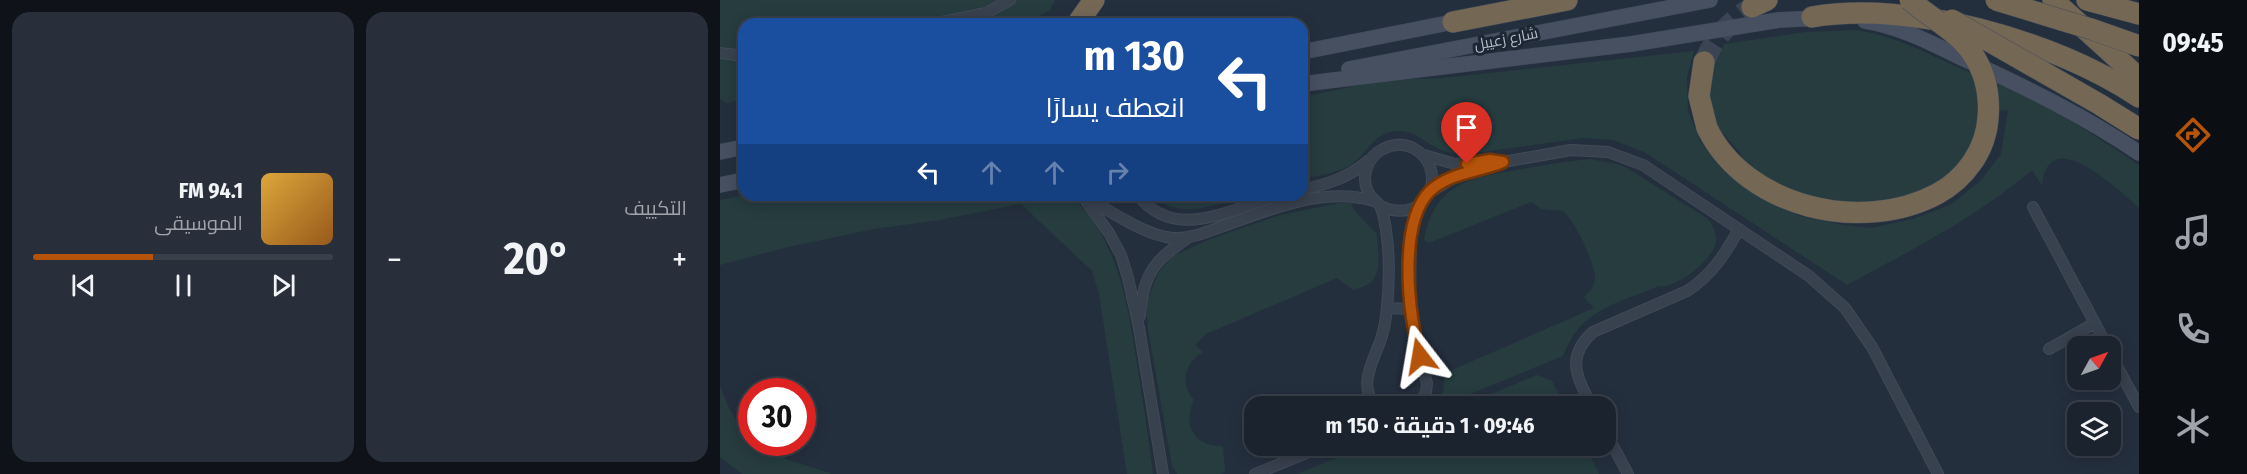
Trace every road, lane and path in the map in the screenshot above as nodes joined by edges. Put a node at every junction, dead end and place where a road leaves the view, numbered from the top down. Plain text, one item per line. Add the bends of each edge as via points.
1 (1010, 0) edge
2 (1094, 0) edge
3 (1567, 0) edge
4 (1710, 0) edge
5 (1910, 0) edge
6 (1918, 0) edge
7 (1996, 0) edge
8 (2053, 0) edge
9 (2072, 0) edge
10 (2086, 0) edge
11 (2139, 14) edge
12 (1812, 17) junction
13 (961, 18) edge
14 (1081, 18) edge
15 (1453, 22) joint
16 (2139, 46) edge
17 (1308, 51) edge
18 (720, 53) edge
19 (2139, 53) edge
20 (738, 55) edge
21 (1704, 62) tunnel mouth
22 (2139, 78) edge
23 (1308, 80) edge
24 (1308, 81) edge
25 (2139, 97) edge
26 (2139, 129) edge
27 (738, 148) edge
28 (720, 152) edge
29 (2139, 153) edge
30 (1423, 155) junction
31 (1372, 158) junction
32 (1503, 162) junction
33 (738, 181) edge
34 (720, 185) edge
35 (1308, 188) edge
36 (1430, 192) junction
37 (1308, 200) edge
38 (1086, 201) edge
39 (1093, 201) edge
40 (1143, 201) edge
41 (1262, 201) edge
42 (1306, 201) edge
43 (1377, 203) junction
44 (1418, 206) junction
45 (2033, 207) dead end
46 (1739, 229) junction
47 (1189, 237) junction
48 (1387, 308) junction
49 (1411, 309) junction
50 (2095, 323) junction
51 (1139, 328) junction
52 (2102, 336) edge
53 (2049, 349) dead end
54 (2121, 373) edge
55 (1371, 396) edge
56 (1424, 396) edge
57 (1587, 396) edge
58 (2139, 407) edge
59 (1616, 452) edge
60 (1299, 456) edge
61 (1163, 474) edge
62 (1255, 474) edge
63 (1628, 474) edge
64 (1938, 474) edge

1 - 13 street via 986,13
2 - 14 highway
3 - 15 highway
4 - 23 main road, شارع زعيبل via 1349,69
5 - 21 highway, bridge via 1965,44 1978,64 1986,87 1988,122 1982,145 1963,175 1917,203 1875,212 1835,210 1776,193 1744,174 1718,148 1707,128 1700,96
6 - 26 highway, bridge
7 - 16 highway, bridge
8 - 22 highway
9 - 19 highway
10 - 11 highway
12 - 24 main road via 1608,47
12 - 25 highway via 1873,10 1971,26 2068,58
12 - 29 main road via 1868,21 1906,32 2063,106
15 - 17 main road
18 - 20 street
27 - 28 main road
30 - 31 street via 1414,148 1391,145
30 - 32 street via 1455,164
30 - 36 street via 1432,172
31 - 35 street via 1340,179
31 - 43 street via 1365,180 1367,191
32 - 36 street via 1458,175
32 - 46 street via 1571,150 1626,157
33 - 34 main road
36 - 44 street
37 - 43 street via 1345,195
38 - 51 street via 1121,255
39 - 47 street via 1155,234
40 - 41 street via 1150,209 1180,221 1211,217
42 - 47 street
43 - 44 street via 1392,211
43 - 48 street via 1387,239
44 - 49 street via 1409,250
45 - 50 street
46 - 57 street via 1718,264 1699,284 1593,332 1584,340 1575,363
46 - 64 street via 1809,276 1845,308 1872,347
47 - 51 street via 1153,267 1142,294
48 - 49 street
48 - 55 street via 1368,370
49 - 56 street via 1426,383
50 - 52 street
50 - 53 street
51 - 61 street
54 - 58 street
59 - 63 street
60 - 62 street

